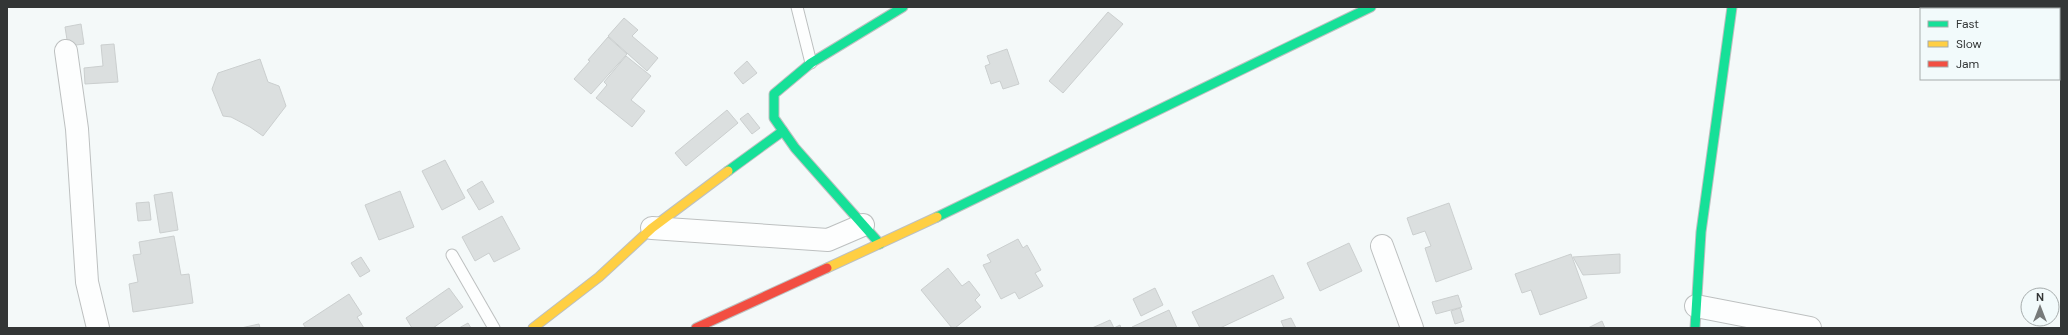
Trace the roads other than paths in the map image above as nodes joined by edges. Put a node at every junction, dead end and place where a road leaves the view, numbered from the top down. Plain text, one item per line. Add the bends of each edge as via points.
1 (797, 7) edge
2 (903, 7) edge
3 (1370, 7) edge
4 (1732, 7) edge
5 (66, 51) dead end
6 (811, 63) junction
7 (783, 131) junction
8 (863, 225) junction
9 (652, 228) junction
10 (880, 244) junction
11 (1382, 246) dead end
12 (452, 255) dead end
13 (1696, 306) junction
14 (98, 328) edge
15 (494, 328) edge
16 (533, 328) edge
17 (696, 328) edge
18 (1412, 328) edge
19 (1695, 328) edge
20 (1810, 328) edge

1 - 6 lane
2 - 6 street
3 - 10 street
4 - 13 street via 1701,232
5 - 14 street via 77,129 88,282
6 - 7 street via 774,94 774,118
7 - 8 street
7 - 9 street
8 - 9 street via 828,240
8 - 10 street
9 - 16 street via 599,277
10 - 17 street
11 - 18 street
12 - 15 lane
13 - 19 street
13 - 20 street

